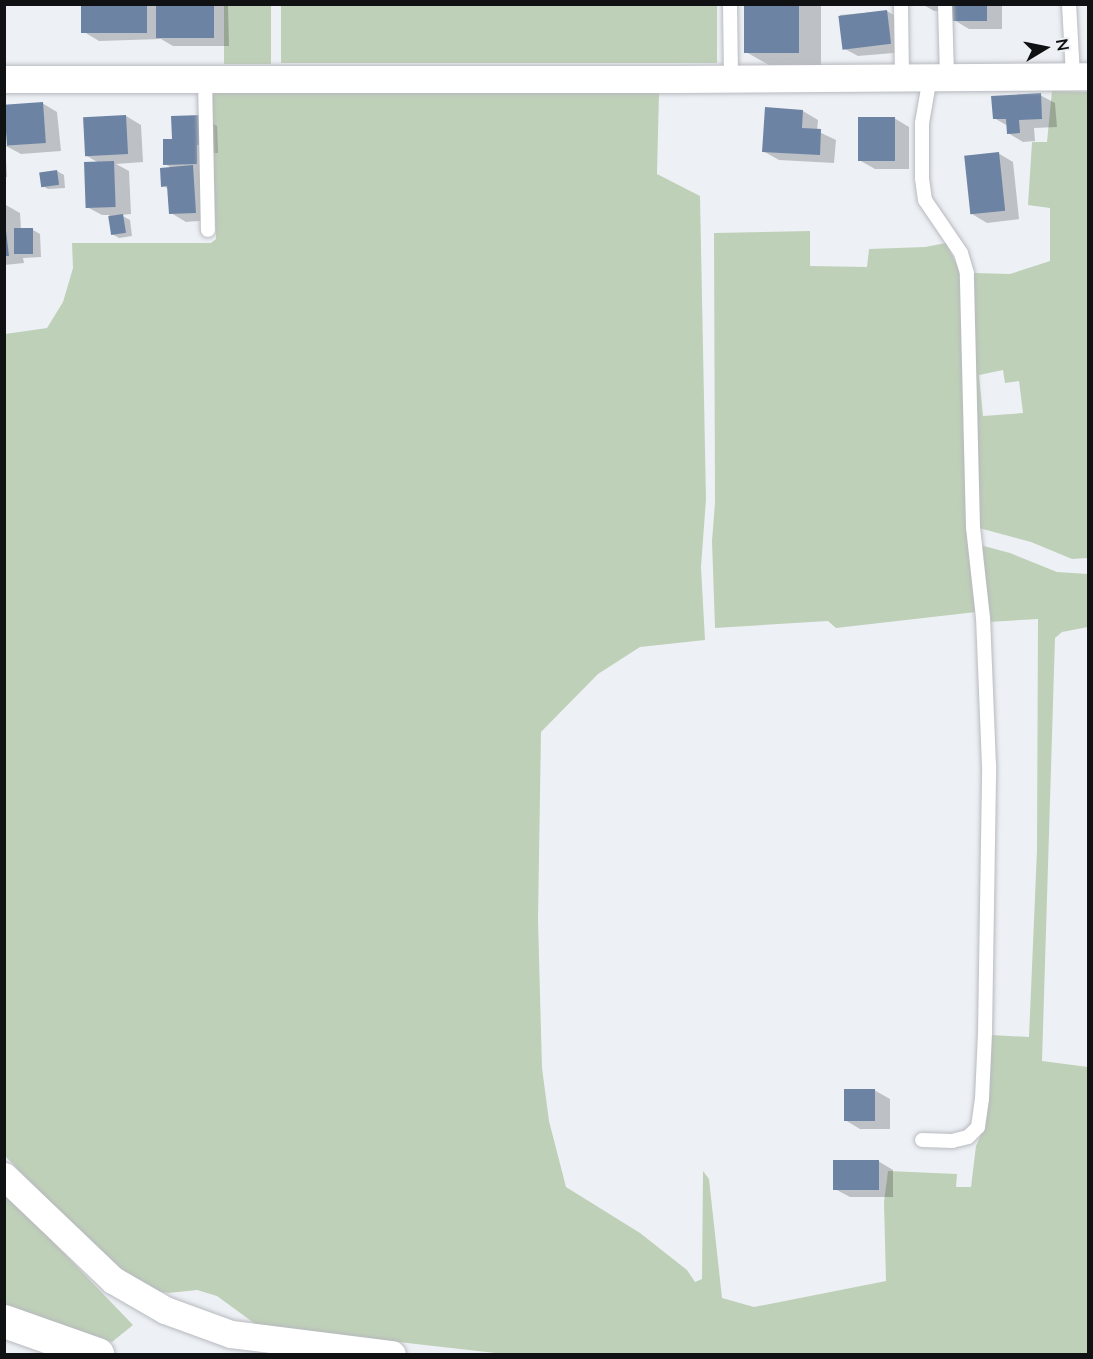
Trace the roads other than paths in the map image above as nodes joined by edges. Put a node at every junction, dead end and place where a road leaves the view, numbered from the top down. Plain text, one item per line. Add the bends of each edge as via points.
1 (730, 4) edge
2 (901, 4) edge
3 (945, 4) edge
4 (1069, 4) edge
5 (1081, 75) edge
6 (902, 77) junction
7 (938, 77) junction
8 (205, 78) junction
9 (4, 79) edge
10 (730, 79) junction
11 (208, 230) dead end
12 (922, 1140) dead end
13 (4, 1176) edge
14 (4, 1321) edge
15 (97, 1354) edge
16 (392, 1354) edge

1 - 10 lane
2 - 6 lane
3 - 7 lane
4 - 5 lane
5 - 7 street
6 - 7 street
6 - 10 street
7 - 12 lane via 922,123 926,200 961,253 967,273 973,527 983,618 989,766 985,1033 978,1127 968,1137 952,1141
8 - 9 street
8 - 10 street
8 - 11 lane
13 - 16 street via 113,1280 165,1310 231,1334
14 - 15 main road

